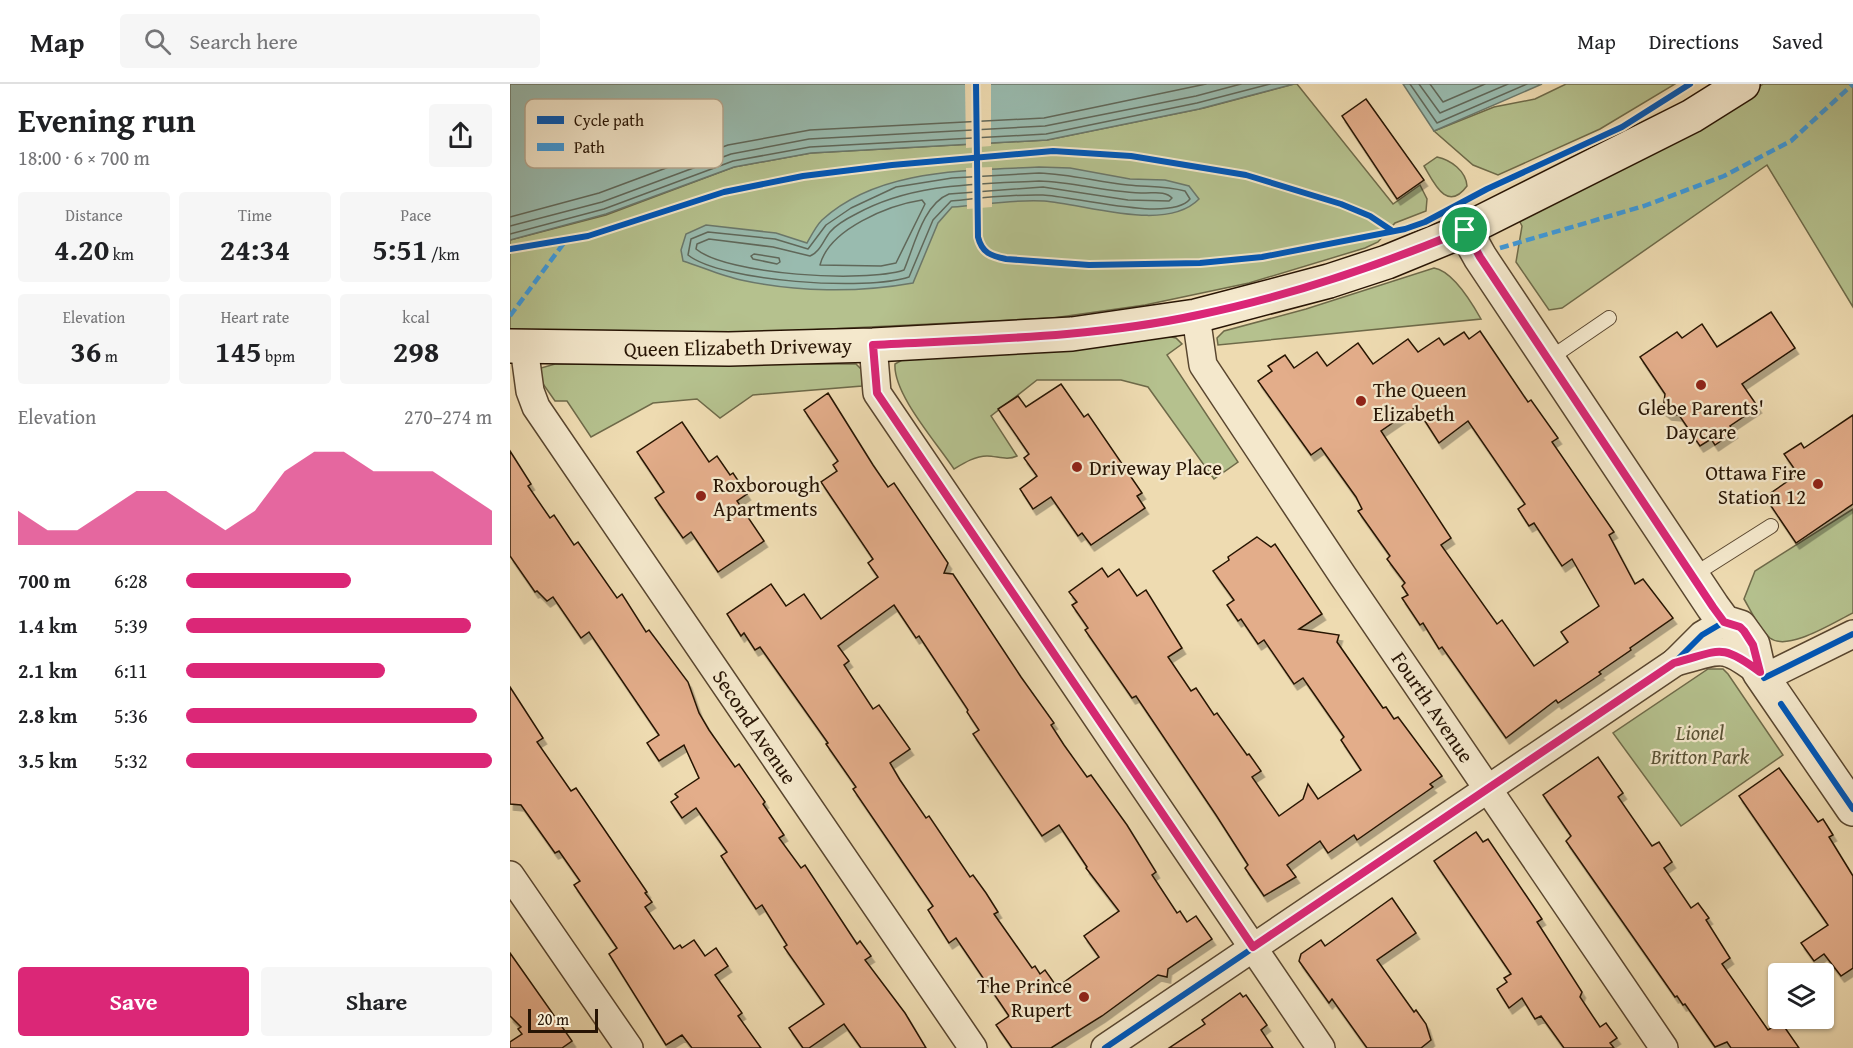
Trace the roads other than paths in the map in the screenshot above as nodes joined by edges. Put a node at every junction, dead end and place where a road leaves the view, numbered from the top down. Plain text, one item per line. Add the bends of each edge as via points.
1 (1743, 84) edge
2 (1465, 230) junction
3 (1196, 316) junction
4 (1609, 318) dead end
5 (873, 345) junction
6 (517, 346) edge
7 (1549, 359) junction
8 (1771, 526) dead end
9 (1692, 576) junction
10 (1724, 622) junction
11 (1853, 634) edge
12 (1674, 663) junction
13 (1762, 675) junction
14 (1487, 787) junction
15 (1853, 809) edge
16 (510, 875) edge
17 (1253, 947) junction
18 (629, 1048) edge
19 (973, 1048) edge
20 (1105, 1048) edge
21 (1321, 1048) edge
22 (1664, 1048) edge

1 - 2 main road, Queen Elizabeth Driveway via 1692,116
2 - 3 main road, Queen Elizabeth Driveway via 1329,281
2 - 7 main road
3 - 5 main road, Queen Elizabeth Driveway via 1072,334
3 - 14 street, Fourth Avenue via 1203,365
4 - 7 lane
5 - 6 main road, Queen Elizabeth Driveway via 729,349
5 - 17 street via 877,393
6 - 19 street, Second Avenue via 536,406 601,516
7 - 9 main road
8 - 9 lane
9 - 10 main road
10 - 12 street via 1702,635
10 - 13 main road via 1744,631 1753,645
11 - 13 street
12 - 13 street via 1724,650
12 - 14 street
13 - 15 main road
14 - 17 street
14 - 22 street, Fourth Avenue
16 - 18 street
17 - 20 street
17 - 21 street

